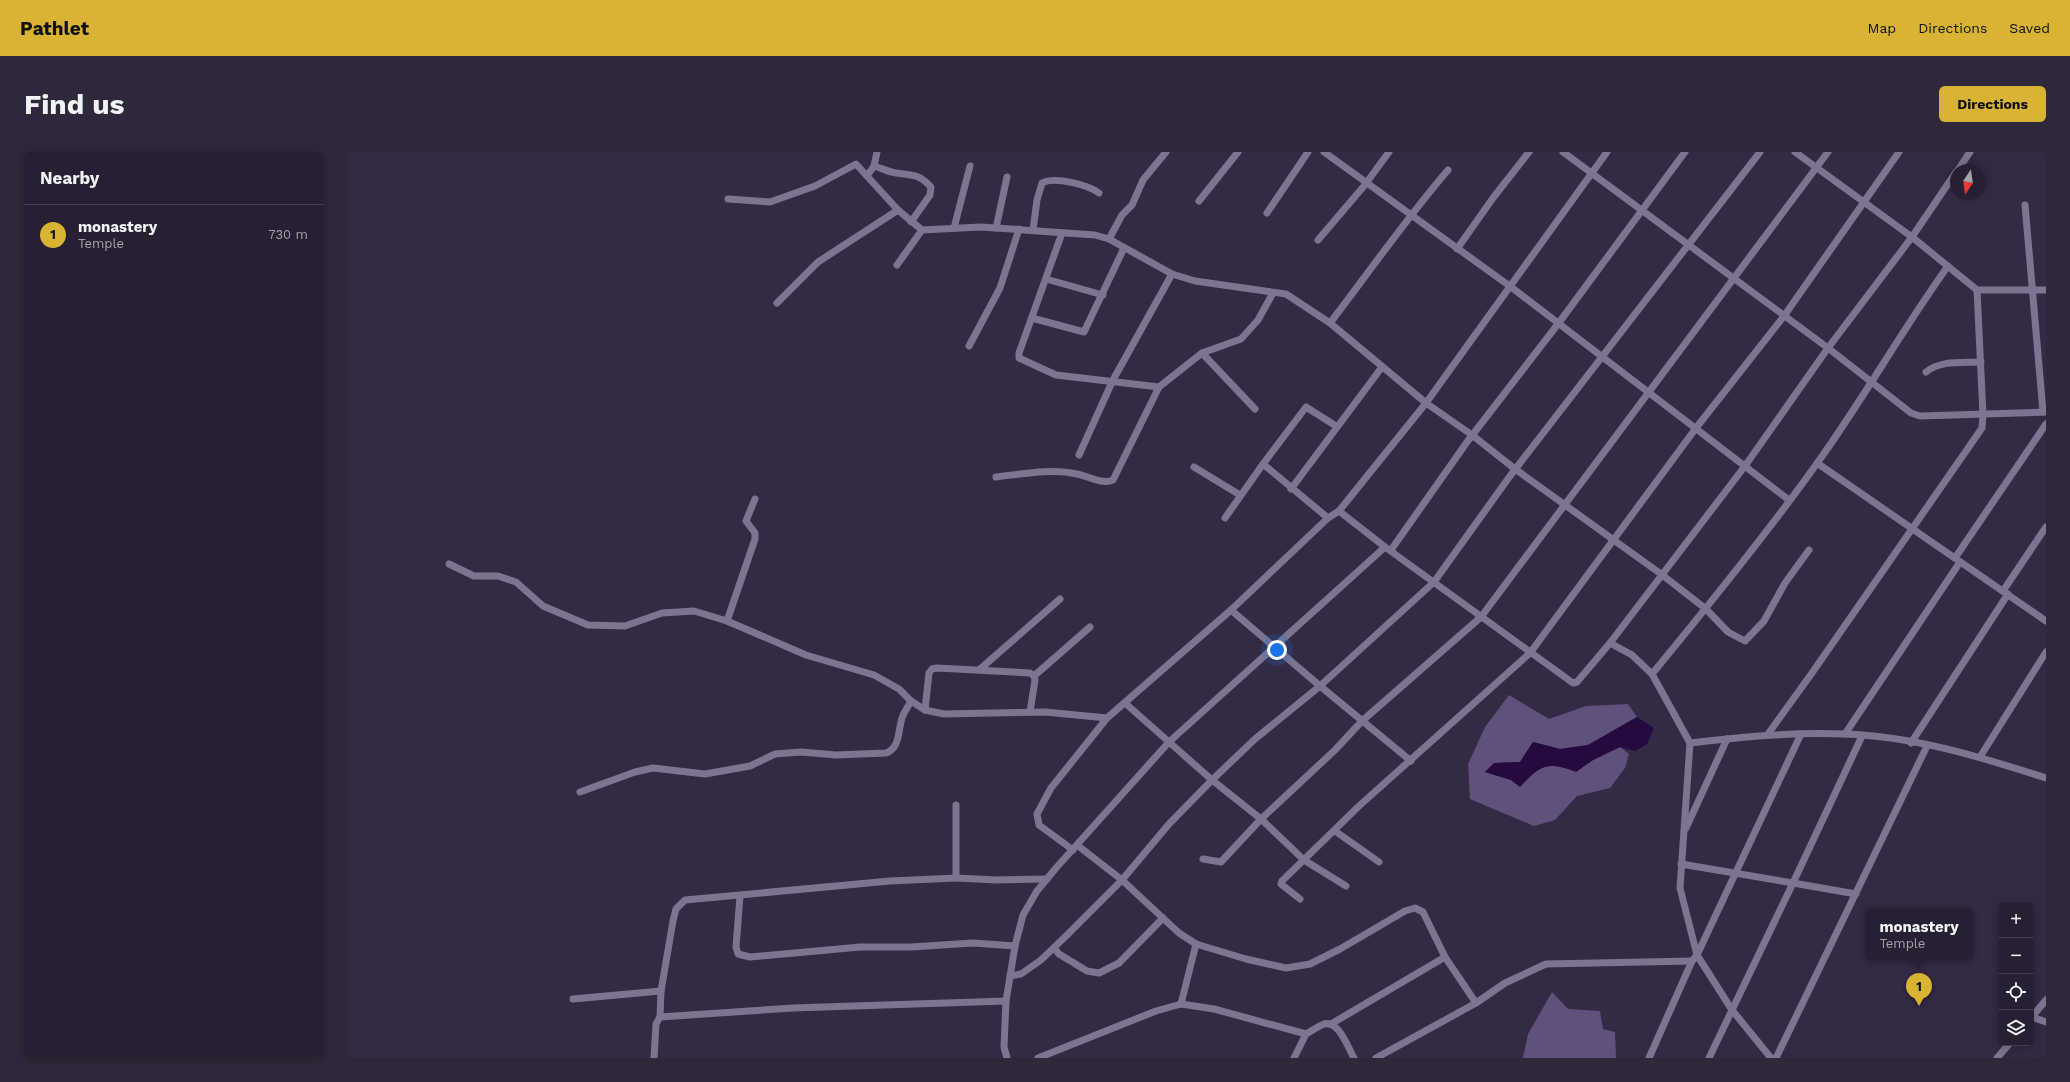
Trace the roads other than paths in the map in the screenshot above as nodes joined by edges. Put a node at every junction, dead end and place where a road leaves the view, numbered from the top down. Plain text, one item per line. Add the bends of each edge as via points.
1 (878, 152) edge
2 (1166, 152) edge
3 (1238, 152) edge
4 (1308, 152) edge
5 (1324, 152) edge
6 (1389, 152) edge
7 (1529, 152) edge
8 (1563, 152) edge
9 (1607, 152) edge
10 (1685, 152) edge
11 (1760, 152) edge
12 (1795, 152) edge
13 (1828, 152) edge
14 (1899, 152) edge
15 (1970, 152) edge
16 (1962, 164) edge
17 (874, 166) junction
18 (970, 166) dead end
19 (1818, 167) junction
20 (1448, 170) dead end
21 (1591, 173) junction
22 (867, 176) junction
23 (1007, 177) dead end
24 (1950, 181) edge
25 (1367, 184) junction
26 (1099, 193) dead end
27 (728, 199) dead end
28 (1199, 201) dead end
29 (1864, 204) junction
30 (2025, 205) dead end
31 (898, 210) junction
32 (1643, 212) junction
33 (1267, 214) dead end
34 (1411, 214) junction
35 (911, 222) junction
36 (954, 228) junction
37 (996, 228) junction
38 (922, 230) junction
39 (1018, 230) junction
40 (1033, 230) junction
41 (1062, 233) junction
42 (1912, 237) junction
43 (1109, 240) junction
44 (1318, 240) dead end
45 (1689, 246) junction
46 (1124, 248) junction
47 (1457, 249) junction
48 (897, 265) dead end
49 (1948, 266) junction
50 (1172, 274) junction
51 (1733, 279) junction
52 (1046, 280) junction
53 (1511, 287) junction
54 (1977, 290) junction
55 (2032, 290) junction
56 (2046, 290) edge
57 (1273, 293) junction
58 (1103, 295) junction
59 (777, 303) dead end
60 (1784, 316) junction
61 (1032, 318) junction
62 (1330, 323) junction
63 (1558, 324) junction
64 (969, 346) dead end
65 (1828, 348) junction
66 (1202, 353) junction
67 (1603, 358) junction
68 (1980, 362) junction
69 (1382, 367) junction
70 (1926, 372) dead end
71 (1113, 380) junction
72 (1872, 384) junction
73 (1159, 387) junction
74 (1648, 392) junction
75 (1426, 403) junction
76 (1255, 408) dead end
77 (2045, 412) edge
78 (1983, 415) junction
79 (2046, 424) edge
80 (1336, 426) junction
81 (1696, 428) junction
82 (1472, 435) junction
83 (1079, 454) dead end
84 (1817, 463) junction
85 (1263, 464) junction
86 (1745, 466) junction
87 (1194, 467) dead end
88 (1516, 469) junction
89 (996, 476) dead end
90 (1291, 489) junction
91 (1240, 495) junction
92 (755, 499) dead end
93 (1789, 500) junction
94 (1566, 504) junction
95 (1339, 511) junction
96 (1225, 518) dead end
97 (1328, 518) junction
98 (2046, 527) edge
99 (1911, 528) junction
100 (1614, 540) junction
101 (1388, 549) junction
102 (1809, 550) dead end
103 (1958, 560) junction
104 (449, 564) dead end
105 (1661, 574) junction
106 (1434, 582) junction
107 (2005, 593) junction
108 (1060, 599) dead end
109 (1706, 609) junction
110 (1231, 610) junction
111 (1481, 616) junction
112 (727, 621) junction
113 (2046, 621) edge
114 (1090, 627) dead end
115 (1610, 643) junction
116 (1274, 647) junction
117 (2046, 652) edge
118 (1530, 653) junction
119 (979, 670) junction
120 (1652, 674) junction
121 (1034, 676) junction
122 (1320, 686) junction
123 (911, 701) junction
124 (1125, 703) junction
125 (925, 710) junction
126 (1030, 712) junction
127 (1107, 718) junction
128 (1362, 720) junction
129 (1768, 734) junction
130 (1801, 734) junction
131 (1845, 734) junction
132 (1862, 736) junction
133 (1727, 739) junction
134 (1170, 742) junction
135 (1690, 743) junction
136 (1911, 743) junction
137 (1927, 746) junction
138 (1980, 757) junction
139 (1410, 761) junction
140 (2046, 778) edge
141 (1212, 780) junction
142 (580, 792) dead end
143 (956, 805) dead end
144 (1261, 818) junction
145 (1335, 831) junction
146 (1684, 832) junction
147 (1075, 848) junction
148 (1203, 859) dead end
149 (1304, 860) junction
150 (1379, 862) dead end
151 (1681, 864) junction
152 (1736, 873) junction
153 (956, 878) junction
154 (1047, 879) junction
155 (1122, 880) junction
156 (1793, 883) junction
157 (1346, 886) dead end
158 (1856, 894) junction
159 (740, 896) junction
160 (1300, 898) dead end
161 (1164, 918) junction
162 (1196, 944) junction
163 (1015, 946) junction
164 (1054, 948) junction
165 (1697, 955) junction
166 (1445, 957) junction
167 (1692, 961) junction
168 (1010, 976) junction
169 (661, 991) junction
170 (573, 999) dead end
171 (2046, 1000) edge
172 (1006, 1001) junction
173 (1476, 1003) junction
174 (1181, 1004) junction
175 (1732, 1010) junction
176 (2034, 1015) edge
177 (660, 1017) junction
178 (2034, 1018) edge
179 (2046, 1022) edge
180 (1331, 1024) junction
181 (1306, 1034) junction
182 (2007, 1046) edge
183 (654, 1058) edge
184 (1008, 1058) edge
185 (1038, 1058) edge
186 (1294, 1058) edge
187 (1354, 1058) edge
188 (1376, 1058) edge
189 (1648, 1058) edge
190 (1709, 1058) edge
191 (1771, 1058) edge
192 (1776, 1058) edge
193 (1997, 1058) edge

1 - 17 street
2 - 43 street via 1143,180 1132,205 1122,215
3 - 28 street
4 - 33 street
5 - 25 street
6 - 25 street
7 - 47 street
8 - 21 street
9 - 21 street
10 - 32 street
11 - 45 street
12 - 19 street
13 - 19 street
14 - 29 street
15 - 16 street
17 - 22 street
17 - 35 street via 895,173 910,173 924,179 931,187 930,195
18 - 36 street
19 - 29 street
19 - 51 street
20 - 34 street
21 - 32 street
21 - 53 street
22 - 27 street via 856,164 815,186 770,202
22 - 31 street
23 - 37 street
24 - 42 street
25 - 34 street
25 - 44 street
26 - 40 street via 1079,184 1047,180 1042,183 1037,200
29 - 42 street
29 - 60 street
30 - 55 street
31 - 35 street
31 - 59 street via 818,262
32 - 45 street
32 - 63 street
34 - 47 street
34 - 62 street
35 - 38 street
36 - 37 street
36 - 38 street
37 - 39 street
38 - 48 street
39 - 40 street
39 - 64 street via 1000,288
40 - 41 street
41 - 43 street via 1095,235
41 - 52 street
42 - 49 street
42 - 65 street
43 - 46 street
45 - 51 street
45 - 67 street
46 - 50 street
46 - 58 street
47 - 53 street
49 - 54 street
49 - 72 street via 1912,317
50 - 57 street via 1195,282
50 - 71 street
51 - 60 street
51 - 74 street
52 - 58 street
52 - 61 street
53 - 63 street
53 - 75 street
54 - 55 street
54 - 68 street
55 - 56 street
55 - 77 street
57 - 62 street via 1286,294
57 - 66 street via 1258,320 1241,339
58 - 61 street via 1084,332
60 - 65 street
60 - 81 street
61 - 71 street via 1019,358 1056,375
62 - 69 street
63 - 67 street
63 - 82 street
65 - 72 street
65 - 86 street
66 - 73 street
66 - 76 street
67 - 74 street
67 - 88 street
68 - 70 street via 1935,365
68 - 78 street
69 - 75 street
69 - 80 street
71 - 73 street
71 - 83 street
72 - 78 street via 1904,409 1920,416
72 - 84 street
73 - 89 street via 1113,480 1105,482 1076,473 1046,472
74 - 81 street
74 - 94 street
75 - 82 street
75 - 95 street
77 - 78 street
78 - 99 street via 1982,428
79 - 103 street
80 - 85 street via 1306,408
80 - 90 street
81 - 86 street
81 - 100 street
82 - 88 street
82 - 101 street
84 - 93 street
84 - 99 street
85 - 90 street
85 - 91 street
86 - 93 street
86 - 105 street
87 - 91 street
88 - 94 street
88 - 106 street
90 - 97 street
91 - 96 street
92 - 112 street via 746,521 755,533 755,538
93 - 109 street
94 - 100 street
94 - 111 street
95 - 97 street
95 - 101 street
97 - 110 street
98 - 107 street
99 - 103 street
99 - 129 street
100 - 105 street
100 - 118 street
101 - 106 street
101 - 116 street
102 - 109 street via 1785,583 1764,622 1745,641 1728,632
103 - 107 street
103 - 131 street
104 - 112 street via 474,576 498,576 516,582 543,606 588,625 625,626 662,613 694,611
105 - 109 street
105 - 115 street
106 - 111 street
106 - 122 street
107 - 113 street
107 - 136 street
108 - 119 street
109 - 120 street
110 - 116 street
110 - 124 street
111 - 118 street
111 - 128 street
112 - 123 street via 806,655 874,675 899,689
114 - 121 street
115 - 118 street via 1577,682 1573,683
115 - 120 street via 1632,655
116 - 122 street
116 - 134 street
117 - 138 street
118 - 139 street
119 - 121 street via 1030,673
119 - 125 street via 932,670
120 - 135 street
121 - 126 street
122 - 128 street
122 - 141 street via 1255,739
123 - 125 street
123 - 142 street via 902,717 896,745 892,751 886,753 775,754 750,766 705,774 653,768
124 - 127 street
124 - 134 street
125 - 126 street via 944,714
126 - 127 street
127 - 147 street via 1051,788 1037,814 1039,825
128 - 139 street
128 - 144 street via 1335,750
129 - 130 street
129 - 133 street
130 - 131 street
130 - 152 street
131 - 132 street
132 - 136 street
132 - 156 street
133 - 135 street
133 - 146 street
134 - 141 street
134 - 147 street
135 - 146 street
136 - 137 street
137 - 138 street
137 - 158 street
138 - 140 street
139 - 145 street
141 - 144 street
141 - 155 street via 1169,824
143 - 153 street
144 - 148 street via 1221,862
144 - 149 street
145 - 149 street
145 - 150 street
146 - 151 street
147 - 154 street
147 - 155 street
149 - 157 street
149 - 160 street via 1281,884
151 - 152 street
151 - 165 street via 1680,888
152 - 156 street
152 - 165 street
153 - 154 street
153 - 159 street
154 - 163 street via 1023,915
155 - 161 street
155 - 164 street
156 - 158 street
156 - 175 street
158 - 192 street
159 - 163 street via 736,947 738,954 742,956 771,957 804,951 860,947 973,943
159 - 169 street via 685,900 676,909
161 - 162 street via 1179,933
161 - 164 street via 1119,964 1100,973 1087,971 1059,954
162 - 166 street via 1286,968 1310,964 1405,910 1415,908 1422,912
162 - 174 street
163 - 168 street
164 - 168 street via 1021,974
165 - 167 street
165 - 175 street
166 - 173 street
166 - 180 street
167 - 173 street via 1546,964 1505,983
167 - 189 street
168 - 172 street
169 - 170 street
169 - 177 street
171 - 176 street
172 - 177 street via 793,1008
172 - 184 street via 1004,1040
173 - 188 street
174 - 181 street via 1214,1009
174 - 185 street via 1156,1011
175 - 190 street
175 - 191 street
177 - 183 street via 656,1024
178 - 179 street
180 - 181 street via 1324,1024
180 - 187 street via 1336,1027
181 - 186 street
182 - 193 street

